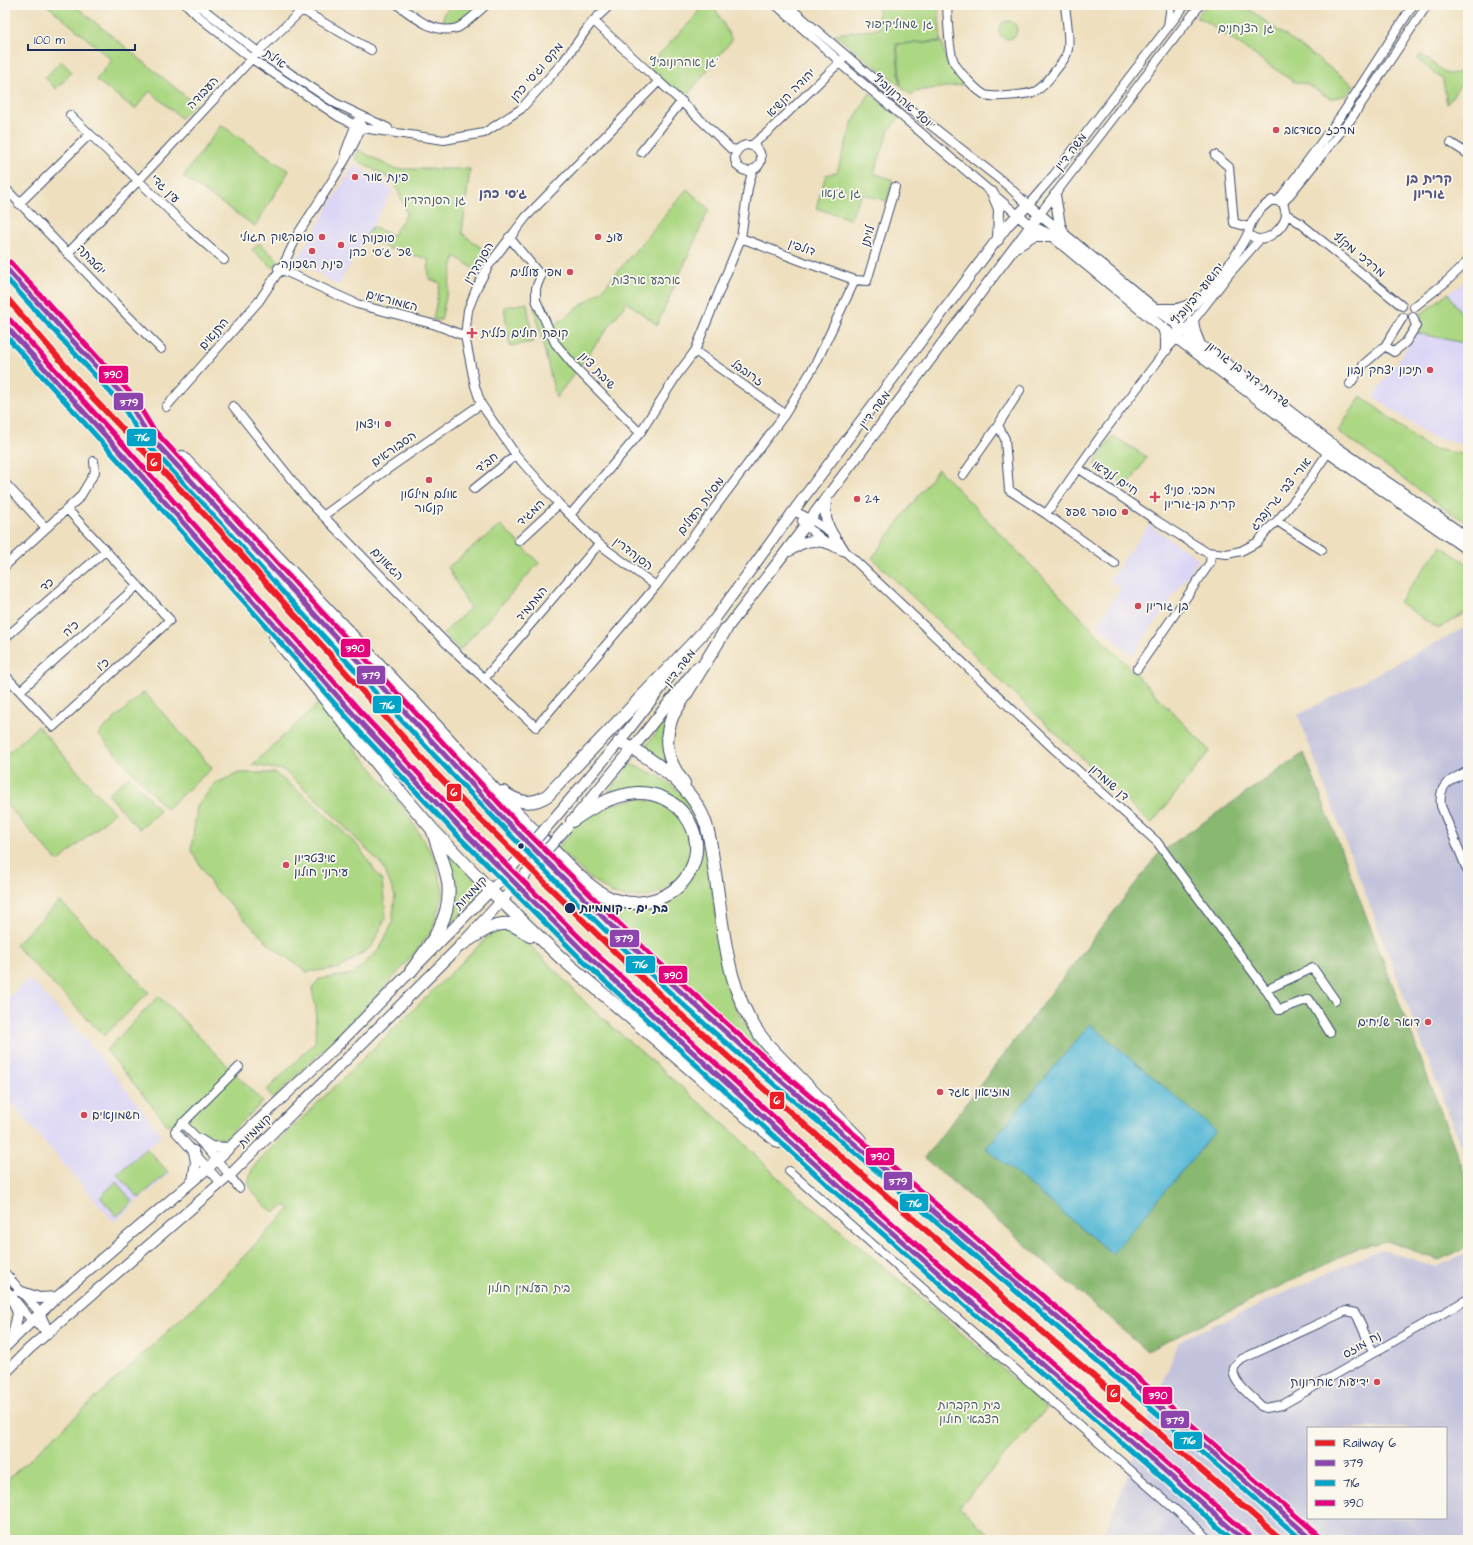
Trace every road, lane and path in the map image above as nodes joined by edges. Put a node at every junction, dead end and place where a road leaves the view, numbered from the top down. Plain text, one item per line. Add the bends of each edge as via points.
1 (187, 5) edge
2 (398, 5) edge
3 (486, 5) edge
4 (610, 5) edge
5 (776, 5) edge
6 (787, 5) edge
7 (947, 5) edge
8 (1065, 5) edge
9 (1171, 5) edge
10 (1185, 5) edge
11 (1200, 5) edge
12 (1413, 5) edge
13 (1427, 5) edge
14 (204, 6) edge
15 (198, 16) junction
16 (594, 22) junction
17 (1166, 30) junction
18 (371, 50) dead end
19 (258, 52) junction
20 (848, 58) junction
21 (252, 59) junction
22 (838, 62) junction
23 (846, 68) junction
24 (829, 72) junction
25 (658, 82) junction
26 (682, 101) junction
27 (70, 115) dead end
28 (361, 115) junction
29 (339, 117) junction
30 (358, 126) junction
31 (395, 132) junction
32 (90, 134) junction
33 (1451, 143) dead end
34 (347, 147) junction
35 (754, 148) junction
36 (738, 150) junction
37 (641, 152) dead end
38 (1468, 154) edge
39 (1215, 155) dead end
40 (754, 169) junction
41 (743, 170) junction
42 (337, 172) junction
43 (139, 180) junction
44 (895, 187) dead end
45 (5, 188) edge
46 (748, 188) junction
47 (992, 192) junction
48 (1055, 194) junction
49 (1280, 202) junction
50 (20, 204) junction
51 (1028, 205) junction
52 (1018, 214) junction
53 (1286, 214) junction
54 (1039, 215) junction
55 (1234, 223) junction
56 (1300, 223) junction
57 (1031, 226) junction
58 (1282, 226) junction
59 (1247, 229) junction
60 (1052, 236) junction
61 (1064, 236) junction
62 (510, 237) junction
63 (741, 238) junction
64 (1260, 239) junction
65 (998, 240) junction
66 (1244, 242) junction
67 (1012, 250) junction
68 (68, 252) junction
69 (224, 260) dead end
70 (1468, 261) edge
71 (5, 267) edge
72 (278, 271) junction
73 (855, 280) junction
74 (1195, 303) junction
75 (1402, 306) junction
76 (1414, 307) junction
77 (1155, 309) junction
78 (1403, 317) junction
79 (1413, 317) junction
80 (1193, 321) junction
81 (5, 325) edge
82 (1163, 328) junction
83 (1180, 332) junction
84 (465, 336) junction
85 (1201, 346) junction
86 (1385, 346) junction
87 (161, 349) dead end
88 (1166, 350) junction
89 (695, 351) junction
90 (1350, 384) dead end
91 (1020, 390) dead end
92 (128, 401) junction
93 (481, 404) junction
94 (233, 406) dead end
95 (166, 407) dead end
96 (785, 414) junction
97 (998, 425) junction
98 (640, 433) junction
99 (1331, 449) junction
100 (516, 455) junction
101 (94, 461) dead end
102 (1078, 468) junction
103 (963, 475) dead end
104 (5, 482) edge
105 (474, 489) dead end
106 (8, 492) edge
107 (826, 498) junction
108 (559, 504) junction
109 (170, 507) junction
110 (67, 509) junction
111 (793, 511) junction
112 (1046, 514) junction
113 (570, 515) junction
114 (323, 516) junction
115 (1277, 521) junction
116 (808, 522) junction
117 (46, 528) junction
118 (1468, 538) edge
119 (520, 541) dead end
120 (832, 541) junction
121 (599, 544) junction
122 (1322, 550) dead end
123 (1468, 550) edge
124 (106, 551) junction
125 (1241, 551) joint
126 (1211, 553) junction
127 (784, 554) junction
128 (1115, 564) dead end
129 (5, 566) edge
130 (138, 585) junction
131 (656, 586) junction
132 (713, 622) junction
133 (726, 629) junction
134 (5, 638) edge
135 (1137, 669) dead end
136 (5, 675) edge
137 (484, 679) junction
138 (20, 691) junction
139 (536, 727) joint
140 (619, 742) junction
141 (633, 748) junction
142 (467, 759) junction
143 (1468, 771) edge
144 (700, 811) junction
145 (557, 815) joint
146 (569, 824) junction
147 (432, 828) junction
148 (1468, 872) edge
149 (495, 886) junction
150 (505, 897) junction
151 (461, 945) junction
152 (561, 958) junction
153 (411, 971) junction
154 (1266, 990) junction
155 (1335, 1000) dead end
156 (1330, 1033) dead end
157 (239, 1067) dead end
158 (182, 1123) junction
159 (200, 1140) junction
160 (228, 1148) junction
161 (194, 1151) junction
162 (216, 1159) junction
163 (208, 1168) junction
164 (789, 1171) dead end
165 (230, 1175) junction
166 (193, 1181) junction
167 (221, 1183) junction
168 (239, 1188) dead end
169 (841, 1188) junction
170 (910, 1191) junction
171 (5, 1273) edge
172 (12, 1291) edge
173 (57, 1297) junction
174 (1468, 1299) edge
175 (40, 1314) junction
176 (33, 1322) junction
177 (49, 1332) junction
178 (8, 1343) edge
179 (1373, 1352) junction
180 (5, 1373) edge
181 (1210, 1540) edge
182 (1244, 1540) edge
183 (1313, 1540) edge

1 - 15 street, אילת
2 - 3 street via 429,26 439,29 457,28
4 - 16 street, מקס וג'סי כהן
5 - 22 street, יוסף אהרונוביץ'
6 - 20 street, יוסף אהרונוביץ'
7 - 8 street via 954,62 980,91 992,96 1029,94 1047,82 1068,50
9 - 17 street
10 - 17 street, משה דיין
11 - 48 street, משה דיין
12 - 49 street via 1343,114
13 - 49 street via 1351,119
14 - 15 street
14 - 19 street, אילת
15 - 21 street, אילת
16 - 25 street
16 - 31 street, מקס וג'סי כהן via 521,109 484,133 444,140
17 - 51 street, משה דיין via 1054,176
18 - 19 street, העבודה via 302,10
19 - 21 street, העבודה
19 - 28 street, אילת via 335,103
20 - 22 street, יהודה הנשיא
20 - 51 street, יוסף אהרונוביץ' via 1007,185
21 - 29 street, אילת
21 - 43 street, העבודה
22 - 23 street, יוסף אהרונוביץ'
22 - 24 street, יהודה הנשיא
23 - 24 street, יהודה הנשיא
23 - 47 street, יוסף אהרונוביץ'
24 - 35 street, יהודה הנשיא
25 - 26 street
25 - 62 street, הסנהדרין via 526,217
26 - 36 street via 731,149
26 - 37 street
27 - 32 street, עין גדי
28 - 30 street, התנאים
28 - 31 street, מקס וג'סי כהן
29 - 30 street, אילת
29 - 34 street via 347,128
30 - 31 street, מקס וג'סי כהן
30 - 34 street, התנאים
30 - 42 street, התנאים via 351,150
32 - 43 street, עין גדי
32 - 50 street
33 - 38 street
34 - 42 street, התנאים
35 - 36 street via 742,147
35 - 40 street via 760,163
36 - 41 street via 736,163
39 - 55 street via 1230,167
40 - 41 street
40 - 46 street
41 - 46 street
42 - 72 street, התנאים
43 - 68 street, העבודה
43 - 69 street, עין גדי
44 - 73 street, לויתן via 867,281
45 - 50 street, יוטבתה
46 - 63 street
47 - 52 street, יוסף אהרונוביץ'
47 - 65 main road via 999,210
48 - 54 street, משה דיין
48 - 61 main road
49 - 53 street
49 - 59 street, יהושוע רבינוביץ via 1272,200 1265,205
50 - 68 street, יוטבתה
51 - 52 main road, משה דיין
51 - 54 main road, שדרות דוד בן גוריון
52 - 57 main road, שדרות דוד בן גוריון
52 - 65 main road, משה דיין
53 - 56 street, מרדכי מקלף
53 - 58 street
54 - 57 main road, משה דיין
54 - 61 main road, שדרות דוד בן גוריון
55 - 59 street
55 - 66 street via 1240,230
56 - 58 street
56 - 75 street, מרדכי מקלף
57 - 60 main road, שדרות דוד בן גוריון
57 - 67 main road, משה דיין
58 - 64 street via 1270,236
59 - 64 street via 1251,237
59 - 66 street, יהושוע רבינוביץ
60 - 67 main road via 1034,236
60 - 82 main road, שדרות דוד בן גוריון
61 - 77 main road, שדרות דוד בן גוריון
62 - 84 street, הסנהדרין via 477,286 468,310
62 - 98 street, שיבת ציון via 541,276 536,288 536,300 555,343
63 - 73 street, דולפין
63 - 89 street
64 - 80 street, יהושוע רבינוביץ
65 - 111 main road, משה דיין
66 - 74 street, יהושוע רבינוביץ
67 - 107 main road, משה דיין
68 - 87 street, יוטבתה
70 - 76 street
71 - 92 highway
72 - 84 street, האמוראים via 357,304 436,325
72 - 95 street, התנאים via 259,301
73 - 96 street, מסילת העולים via 816,362
74 - 77 main road via 1178,309
74 - 83 street, יהושוע רבינוביץ
75 - 76 street via 1408,304
75 - 78 street via 1400,313
76 - 79 street via 1416,312
77 - 83 main road, שדרות דוד בן גוריון
78 - 79 street
78 - 86 street
79 - 86 street via 1416,326 1406,342 1394,352
80 - 83 street, יהושוע רבינוביץ
80 - 85 main road
81 - 109 highway
82 - 83 main road, שדרות דוד בן גוריון
82 - 88 main road
83 - 85 main road, שדרות דוד בן גוריון
83 - 88 street, חיים לנדאו
83 - 99 main road, שדרות דוד בן גוריון
84 - 93 street, הסנהדרין
85 - 99 main road, שדרות דוד בן גוריון via 1246,378
86 - 90 street via 1364,364
88 - 102 street, חיים לנדאו
89 - 96 street, זרובבל
89 - 98 street
91 - 97 street
92 - 142 highway via 358,640
92 - 170 highway via 147,433 504,819 646,960 752,1056
93 - 100 street, הסנהדרין
93 - 114 street, הסבוראים
94 - 114 street, הגאונים
96 - 131 street, מסילת העולים
97 - 103 street
97 - 112 street via 1005,439 1009,490
98 - 113 street
99 - 115 street, אורי צבי גרינברג
99 - 118 main road, שדרות דוד בן גוריון
99 - 123 main road, שדרות דוד בן גוריון
100 - 105 street, חב"ד
100 - 108 street, הסנהדרין
101 - 110 street via 95,472 90,482 80,497
102 - 112 street
102 - 126 street, חיים לנדאו via 1154,519
104 - 106 street
106 - 117 street
107 - 116 main road, משה דיין
107 - 120 main road via 825,519
108 - 113 street, הסנהדרין
108 - 119 street, המגיד
109 - 147 highway via 350,731
109 - 169 highway via 364,726 459,827 594,962
110 - 117 street
110 - 124 street
111 - 116 street, דן שומרון
111 - 132 main road, משה דיין
112 - 128 street
113 - 121 street, הסנהדרין
114 - 137 street, הגאונים
115 - 122 street
115 - 125 street, אורי צבי גרינברג via 1258,542
116 - 120 street, דן שומרון
116 - 127 main road, משה דיין
117 - 129 street
120 - 127 main road via 807,541
120 - 154 street, דן שומרון via 842,544 846,552 1054,749 1157,842
121 - 131 street, הסנהדרין
121 - 137 street, המתמיד
124 - 130 street
124 - 134 street, כד
125 - 126 street, חיים לנדאו via 1227,554
126 - 135 street via 1210,563
127 - 133 main road, משה דיין
130 - 138 street, כ"ה
130 - 138 street, כ"ו via 170,620 53,727
131 - 139 street, מסילת העולים
132 - 140 main road, משה דיין
132 - 142 highway via 542,799 533,802 519,802 513,799
133 - 141 main road, משה דיין
133 - 144 highway via 673,715 667,732 672,764
136 - 138 street
137 - 139 street, הגאונים
140 - 141 highway
140 - 145 main road, משה דיין
141 - 144 highway via 674,779 688,793
141 - 146 main road, משה דיין
142 - 146 highway via 566,864 609,897 641,902 664,896 682,883 695,859 696,842 688,818 675,806 658,797 639,793 617,797 593,806
143 - 148 street via 1447,782 1440,798
144 - 170 highway via 710,842 730,970 751,1022 767,1044
145 - 149 main road, קוממיות, bridge
146 - 150 main road, משה דיין, bridge
147 - 149 highway
147 - 153 highway via 448,883 446,911 435,938
149 - 150 highway
149 - 153 main road, קוממיות
150 - 151 main road, קוממיות
150 - 152 highway
151 - 152 highway via 493,926 509,924
151 - 165 main road, קוממיות
152 - 169 highway via 738,1110
153 - 160 main road, קוממיות via 334,1049
154 - 155 street via 1313,968
154 - 156 street, דן שומרון via 1279,1010 1309,999
157 - 158 street
158 - 159 street
158 - 161 street via 175,1131
159 - 160 main road via 211,1147
159 - 162 street
160 - 162 main road, קוממיות
161 - 163 street
161 - 166 main road via 196,1162
162 - 163 main road, קוממיות
162 - 165 street
163 - 166 main road, קוממיות
163 - 167 street
164 - 181 street
165 - 167 main road, קוממיות
165 - 168 street
166 - 173 main road, קוממיות
167 - 177 main road, קוממיות
169 - 182 highway
170 - 183 highway
171 - 172 street
172 - 173 main road via 39,1298
172 - 175 street
172 - 176 street
172 - 178 main road via 18,1312
173 - 175 main road, קוממיות
174 - 179 street, נח מוזס
175 - 176 main road, קוממיות
175 - 177 street
176 - 177 street
176 - 178 main road, קוממיות
177 - 180 main road, קוממיות
179 - 179 street, נח מוזס via 1355,1313 1346,1311 1242,1359 1235,1365 1234,1378 1266,1408 1282,1405

